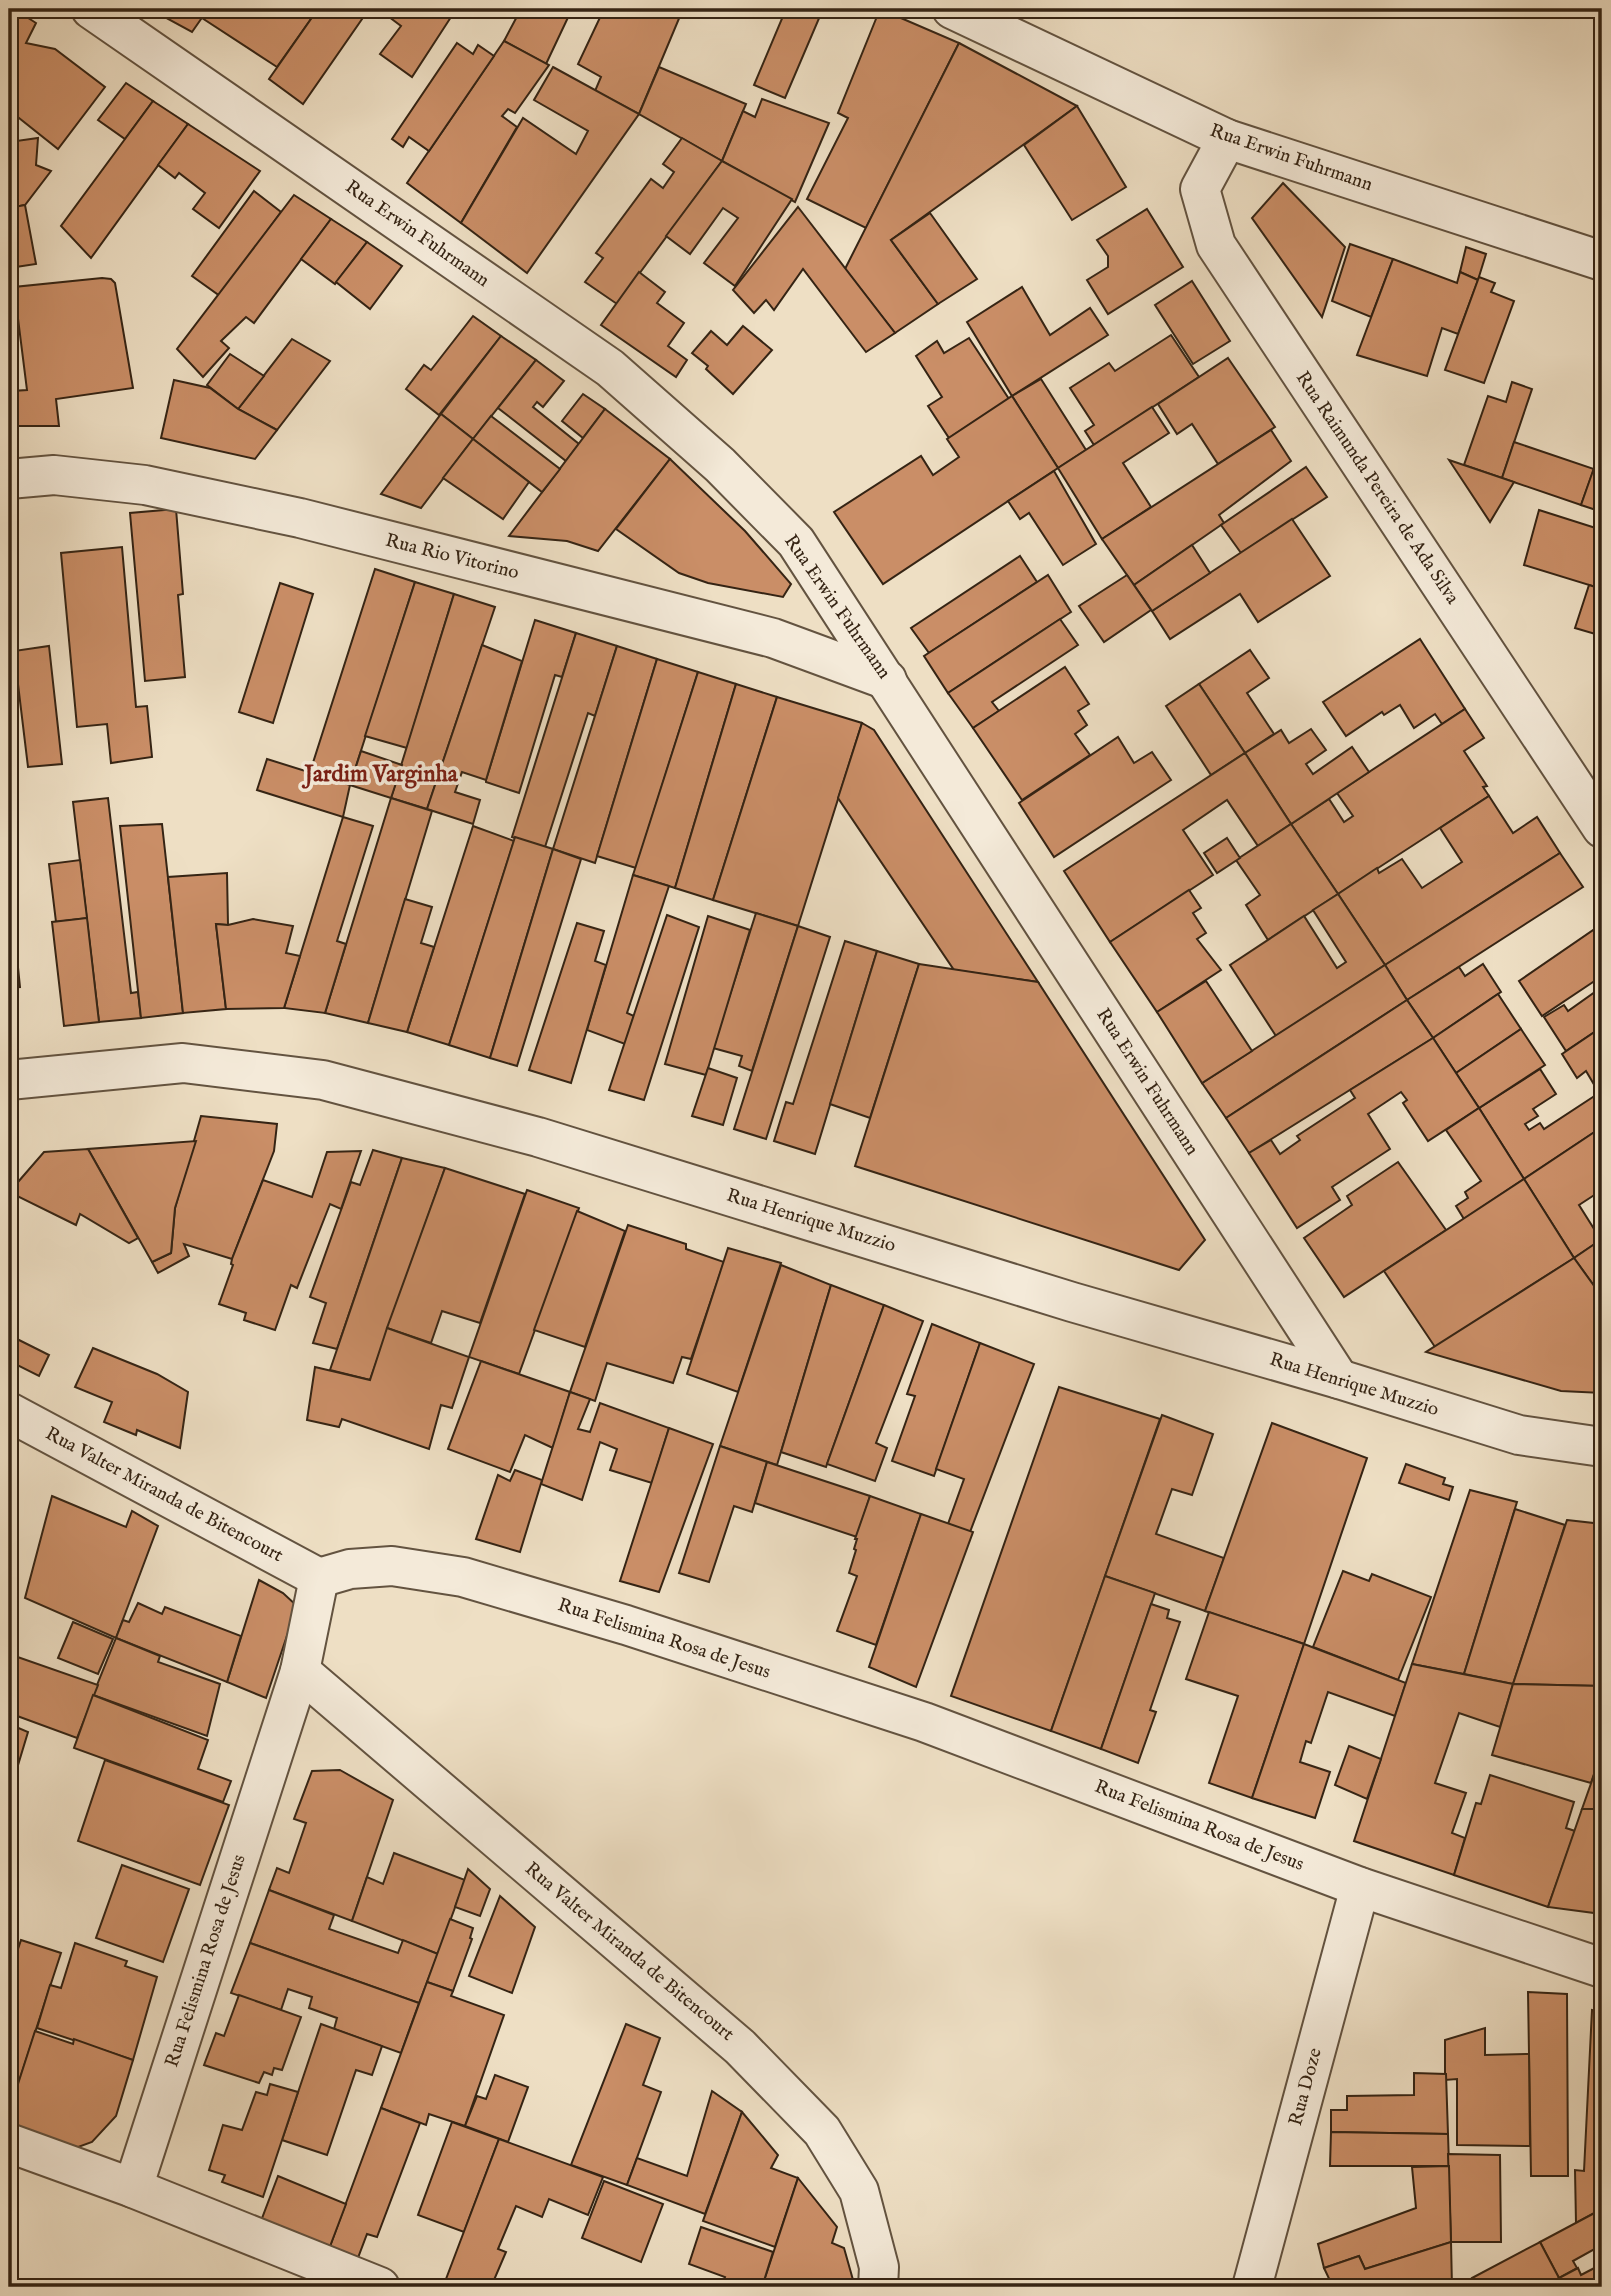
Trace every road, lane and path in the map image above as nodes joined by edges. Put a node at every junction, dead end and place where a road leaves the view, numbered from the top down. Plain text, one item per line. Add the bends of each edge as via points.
1 (91, 9) edge
2 (952, 9) edge
3 (1227, 139) junction
4 (1602, 261) edge
5 (9, 479) edge
6 (887, 680) junction
7 (1588, 790) edge
8 (1602, 828) edge
9 (9, 1080) edge
10 (1339, 1379) junction
11 (9, 1412) edge
12 (1602, 1447) edge
13 (319, 1578) junction
14 (300, 1671) junction
15 (1360, 1887) junction
16 (1602, 1968) edge
17 (9, 2143) edge
18 (133, 2188) junction
19 (1262, 2246) junction
20 (380, 2287) edge
21 (878, 2287) edge
22 (1252, 2287) edge
23 (1283, 2287) edge

1 - 6 street, Rua Erwin Fuhrmann via 610,368 720,464 796,542
2 - 3 street, Rua Erwin Fuhrmann
3 - 4 street, Rua Erwin Fuhrmann
3 - 7 street, Rua Raimunda Pereira de Ada Silva via 1200,189 1216,245
5 - 6 street, Rua Rio Vitorino via 54,475 145,485 300,518 773,638
6 - 10 street, Rua Erwin Fuhrmann
7 - 8 street, Rua Raimunda Pereira de Ada Silva
9 - 10 street, Rua Henrique Muzzio via 183,1063 323,1080 538,1137 1072,1302
10 - 12 street, Rua Henrique Muzzio via 1519,1435
11 - 13 street, Rua Valter Miranda de Bitencourt
13 - 14 street, Rua Felismina Rosa de Jesus
13 - 15 street, Rua Felismina Rosa de Jesus via 350,1569 392,1566 488,1584 924,1722
14 - 18 street, Rua Felismina Rosa de Jesus
14 - 21 street, Rua Valter Miranda de Bitencourt via 740,2047 822,2131 859,2191 879,2267
15 - 16 street, Rua Felismina Rosa de Jesus
15 - 19 street, Rua Doze
17 - 18 street
18 - 20 street
19 - 22 street, Rua Doze
19 - 23 street

